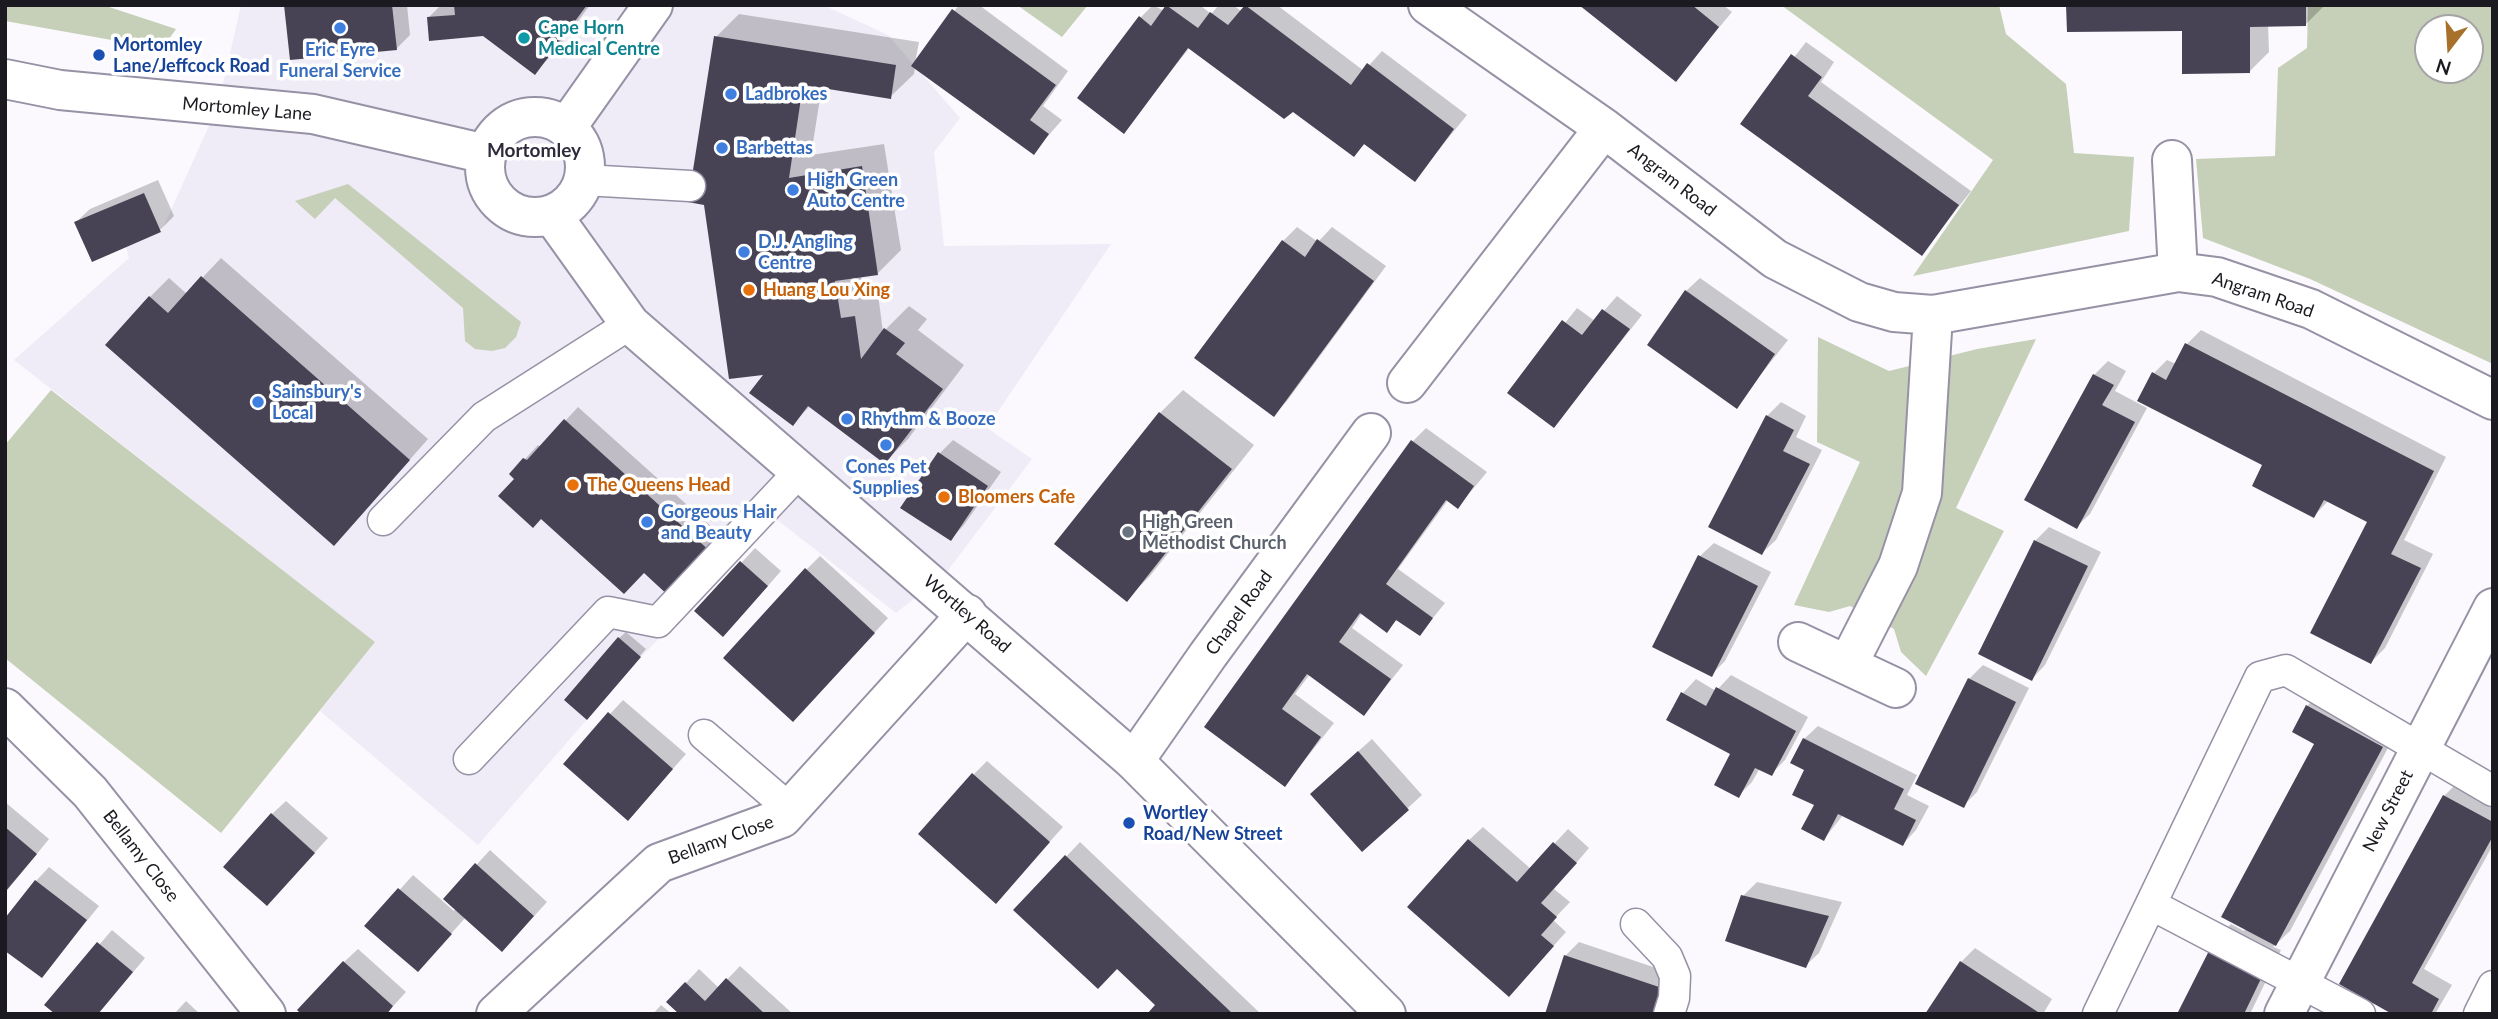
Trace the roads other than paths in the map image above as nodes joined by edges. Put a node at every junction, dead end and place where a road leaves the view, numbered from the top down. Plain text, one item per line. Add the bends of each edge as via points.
1 (653, 5) edge
2 (1428, 5) edge
3 (5, 79) edge
4 (566, 128) junction
5 (1604, 128) junction
6 (486, 154) junction
7 (2172, 160) dead end
8 (584, 180) junction
9 (690, 186) dead end
10 (552, 215) junction
11 (2178, 272) junction
12 (1933, 315) junction
13 (630, 324) junction
14 (1407, 383) dead end
15 (2493, 400) edge
16 (1371, 433) dead end
17 (800, 471) junction
18 (383, 520) dead end
19 (2493, 608) edge
20 (967, 614) junction
21 (1798, 642) dead end
22 (1848, 664) junction
23 (1896, 688) dead end
24 (5, 708) edge
25 (704, 735) dead end
26 (2422, 747) junction
27 (470, 759) dead end
28 (1134, 761) junction
29 (2493, 791) edge
30 (790, 809) junction
31 (2152, 905) junction
32 (1636, 924) dead end
33 (2493, 986) edge
34 (2292, 997) edge
35 (266, 1014) edge
36 (496, 1014) edge
37 (1385, 1014) edge
38 (1669, 1014) edge
39 (2098, 1014) edge
40 (2360, 1014) edge
41 (2479, 1014) edge

1 - 4 street
2 - 5 street, Angram Road
3 - 6 street, Mortomley Lane via 60,90 313,114
4 - 6 street via 552,120 519,119 493,138
4 - 8 street via 582,152
5 - 12 street, Angram Road via 1775,259 1859,302 1894,312
5 - 14 street
6 - 10 street via 487,185 506,210 528,217
7 - 11 street
8 - 9 lane
8 - 10 street via 566,207
10 - 13 street, Wortley Road
11 - 12 street, Angram Road
11 - 15 street, Angram Road via 2217,277 2311,309
12 - 22 street via 1922,493 1898,566
13 - 17 street, Wortley Road
13 - 18 lane via 484,417
16 - 28 street, Chapel Road
17 - 20 street, Wortley Road
17 - 27 lane via 658,622 608,612
19 - 26 street, New Street
20 - 28 street, Wortley Road
20 - 30 street, Bellamy Close
21 - 22 street
22 - 23 street
24 - 35 street, Bellamy Close via 90,792
25 - 30 lane, Bellamy Close
26 - 29 lane
26 - 31 lane via 2286,670 2260,677
26 - 34 street, New Street
28 - 37 street, Wortley Road
30 - 36 street, Bellamy Close via 782,818 659,863
31 - 34 lane
31 - 39 lane
32 - 38 lane via 1667,957 1675,976
33 - 41 lane
34 - 40 lane

